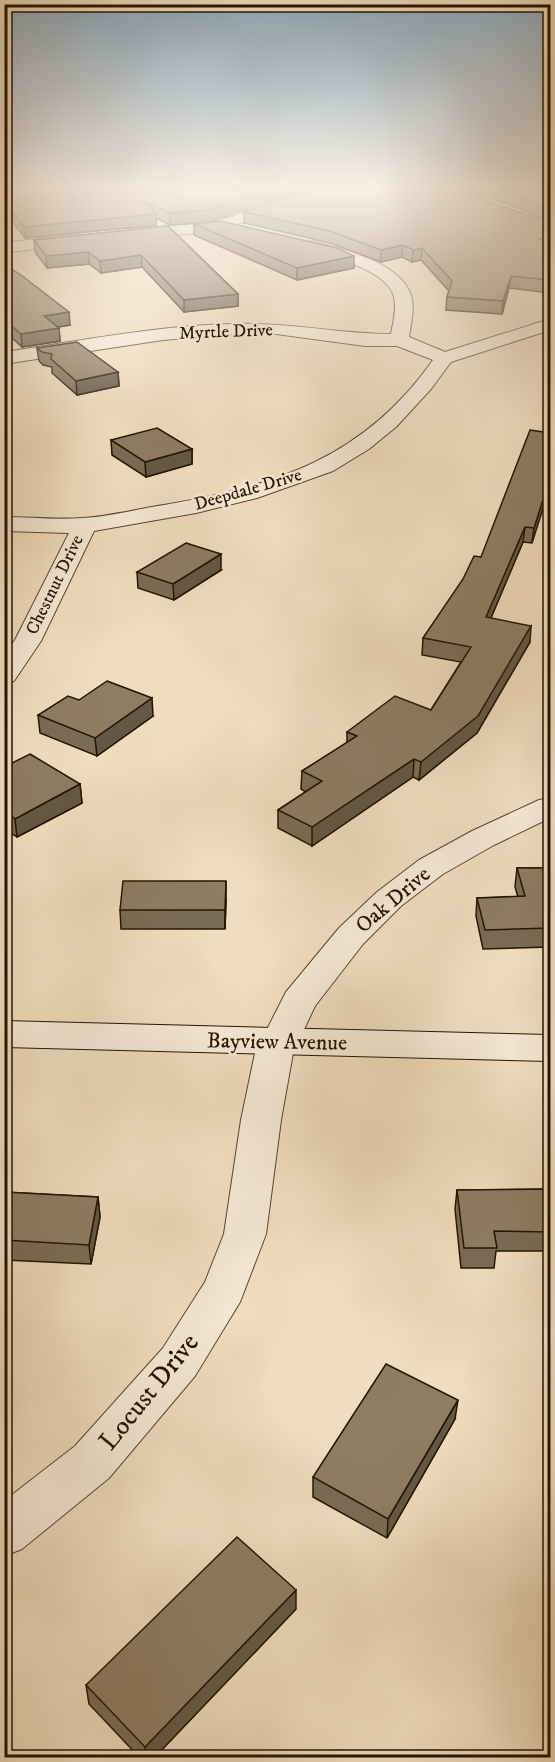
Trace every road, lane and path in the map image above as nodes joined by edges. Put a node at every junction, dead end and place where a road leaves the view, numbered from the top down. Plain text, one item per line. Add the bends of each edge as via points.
1 (381, 272) edge
2 (550, 324) edge
3 (400, 340) junction
4 (4, 358) edge
5 (444, 358) junction
6 (4, 524) edge
7 (85, 525) junction
8 (4, 675) edge
9 (550, 807) edge
10 (4, 1034) edge
11 (280, 1042) junction
12 (550, 1048) edge
13 (4, 1532) edge

1 - 3 street via 397,283 403,297
2 - 5 street
3 - 4 street, Myrtle Drive via 234,329
3 - 5 street, Myrtle Drive
5 - 7 street, Deepdale Drive via 381,431 346,455 268,488 191,507
6 - 7 street, Deepdale Drive
7 - 8 street, Chestnut Drive via 28,641
9 - 11 street, Oak Drive via 431,867 389,899 351,936 299,1001
10 - 11 street, Bayview Avenue
11 - 12 street, Bayview Avenue
11 - 13 street, Locust Drive via 274,1053 261,1120 245,1234 224,1289 179,1362 92,1462

